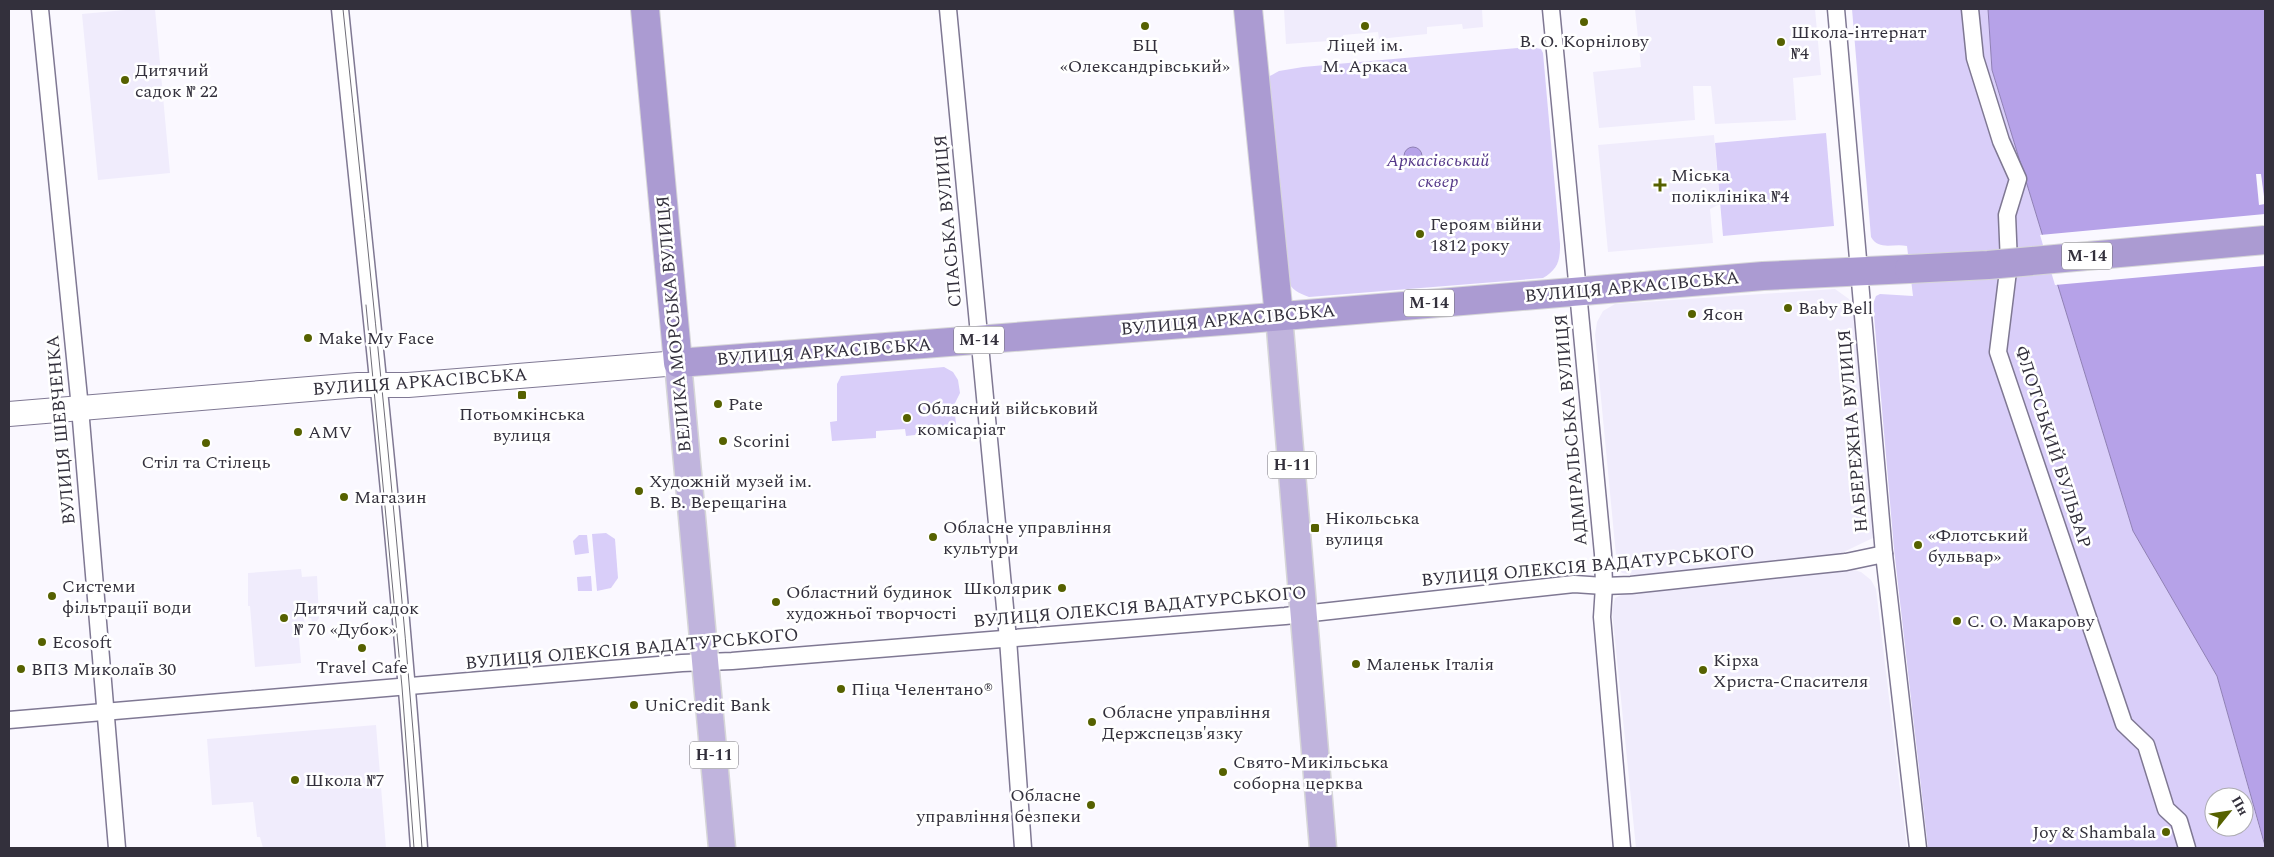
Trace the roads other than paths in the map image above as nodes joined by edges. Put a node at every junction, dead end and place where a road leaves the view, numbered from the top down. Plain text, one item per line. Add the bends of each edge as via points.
1 (40, 9) edge
2 (340, 9) edge
3 (645, 9) edge
4 (948, 9) edge
5 (1248, 9) edge
6 (1551, 9) edge
7 (1836, 9) edge
8 (1970, 9) edge
9 (2265, 240) edge
10 (1858, 272) junction
11 (1578, 290) junction
12 (1279, 316) junction
13 (979, 340) junction
14 (678, 363) junction
15 (378, 385) junction
16 (80, 408) junction
17 (9, 414) edge
18 (1884, 554) junction
19 (1604, 586) junction
20 (1305, 614) junction
21 (1008, 639) junction
22 (705, 662) junction
23 (407, 687) junction
24 (107, 712) junction
25 (9, 720) edge
26 (118, 848) edge
27 (419, 848) edge
28 (722, 848) edge
29 (1023, 848) edge
30 (1323, 848) edge
31 (1622, 848) edge
32 (1918, 848) edge
33 (2186, 848) edge

1 - 16 street, ВУЛИЦЯ ШЕВЧЕНКА
2 - 15 street
3 - 14 highway, ВЕЛИКА МОРСЬКА ВУЛИЦЯ
4 - 13 street, СПАСЬКА ВУЛИЦЯ
5 - 12 highway
6 - 11 street, АДМІРАЛЬСЬКА ВУЛИЦЯ
7 - 10 street, НАБЕРЕЖНА ВУЛИЦЯ
8 - 33 street, ФЛОТСЬКИЙ БУЛЬВАР via 1975,58 2001,141 2018,179 2007,215 2009,263 1998,352 2124,724 2146,745 2166,809 2179,821
9 - 10 highway, ВУЛИЦЯ АРКАСІВСЬКА / М-14, bridge via 1988,265
10 - 11 highway, ВУЛИЦЯ АРКАСІВСЬКА / М-14
10 - 18 street, НАБЕРЕЖНА ВУЛИЦЯ
11 - 12 highway, ВУЛИЦЯ АРКАСІВСЬКА / М-14
11 - 19 street, АДМІРАЛЬСЬКА ВУЛИЦЯ
12 - 13 highway, ВУЛИЦЯ АРКАСІВСЬКА / М-14
12 - 20 main road, Н-11
13 - 14 highway, ВУЛИЦЯ АРКАСІВСЬКА / М-14
13 - 21 street, СПАСЬКА ВУЛИЦЯ
14 - 15 main road, ВУЛИЦЯ АРКАСІВСЬКА
14 - 22 main road, ВЕЛИКА МОРСЬКА ВУЛИЦЯ / Н-11
15 - 16 main road, ВУЛИЦЯ АРКАСІВСЬКА
15 - 23 street
16 - 17 main road, ВУЛИЦЯ АРКАСІВСЬКА
16 - 24 street, ВУЛИЦЯ ШЕВЧЕНКА
18 - 19 street, ВУЛИЦЯ ОЛЕКСІЯ ВАДАТУРСЬКОГО via 1846,562
18 - 32 street, НАБЕРЕЖНА ВУЛИЦЯ
19 - 20 street, ВУЛИЦЯ ОЛЕКСІЯ ВАДАТУРСЬКОГО via 1574,584
19 - 31 street, АДМІРАЛЬСЬКА ВУЛИЦЯ via 1602,617
20 - 21 street, ВУЛИЦЯ ОЛЕКСІЯ ВАДАТУРСЬКОГО
20 - 30 main road, Н-11
21 - 22 street, ВУЛИЦЯ ОЛЕКСІЯ ВАДАТУРСЬКОГО
21 - 29 street, СПАСЬКА ВУЛИЦЯ
22 - 23 street, ВУЛИЦЯ ОЛЕКСІЯ ВАДАТУРСЬКОГО
22 - 28 main road, ВЕЛИКА МОРСЬКА ВУЛИЦЯ / Н-11
23 - 24 street, ВУЛИЦЯ ОЛЕКСІЯ ВАДАТУРСЬКОГО
23 - 27 street
24 - 25 street, ВУЛИЦЯ ОЛЕКСІЯ ВАДАТУРСЬКОГО
24 - 26 street, ВУЛИЦЯ ШЕВЧЕНКА

